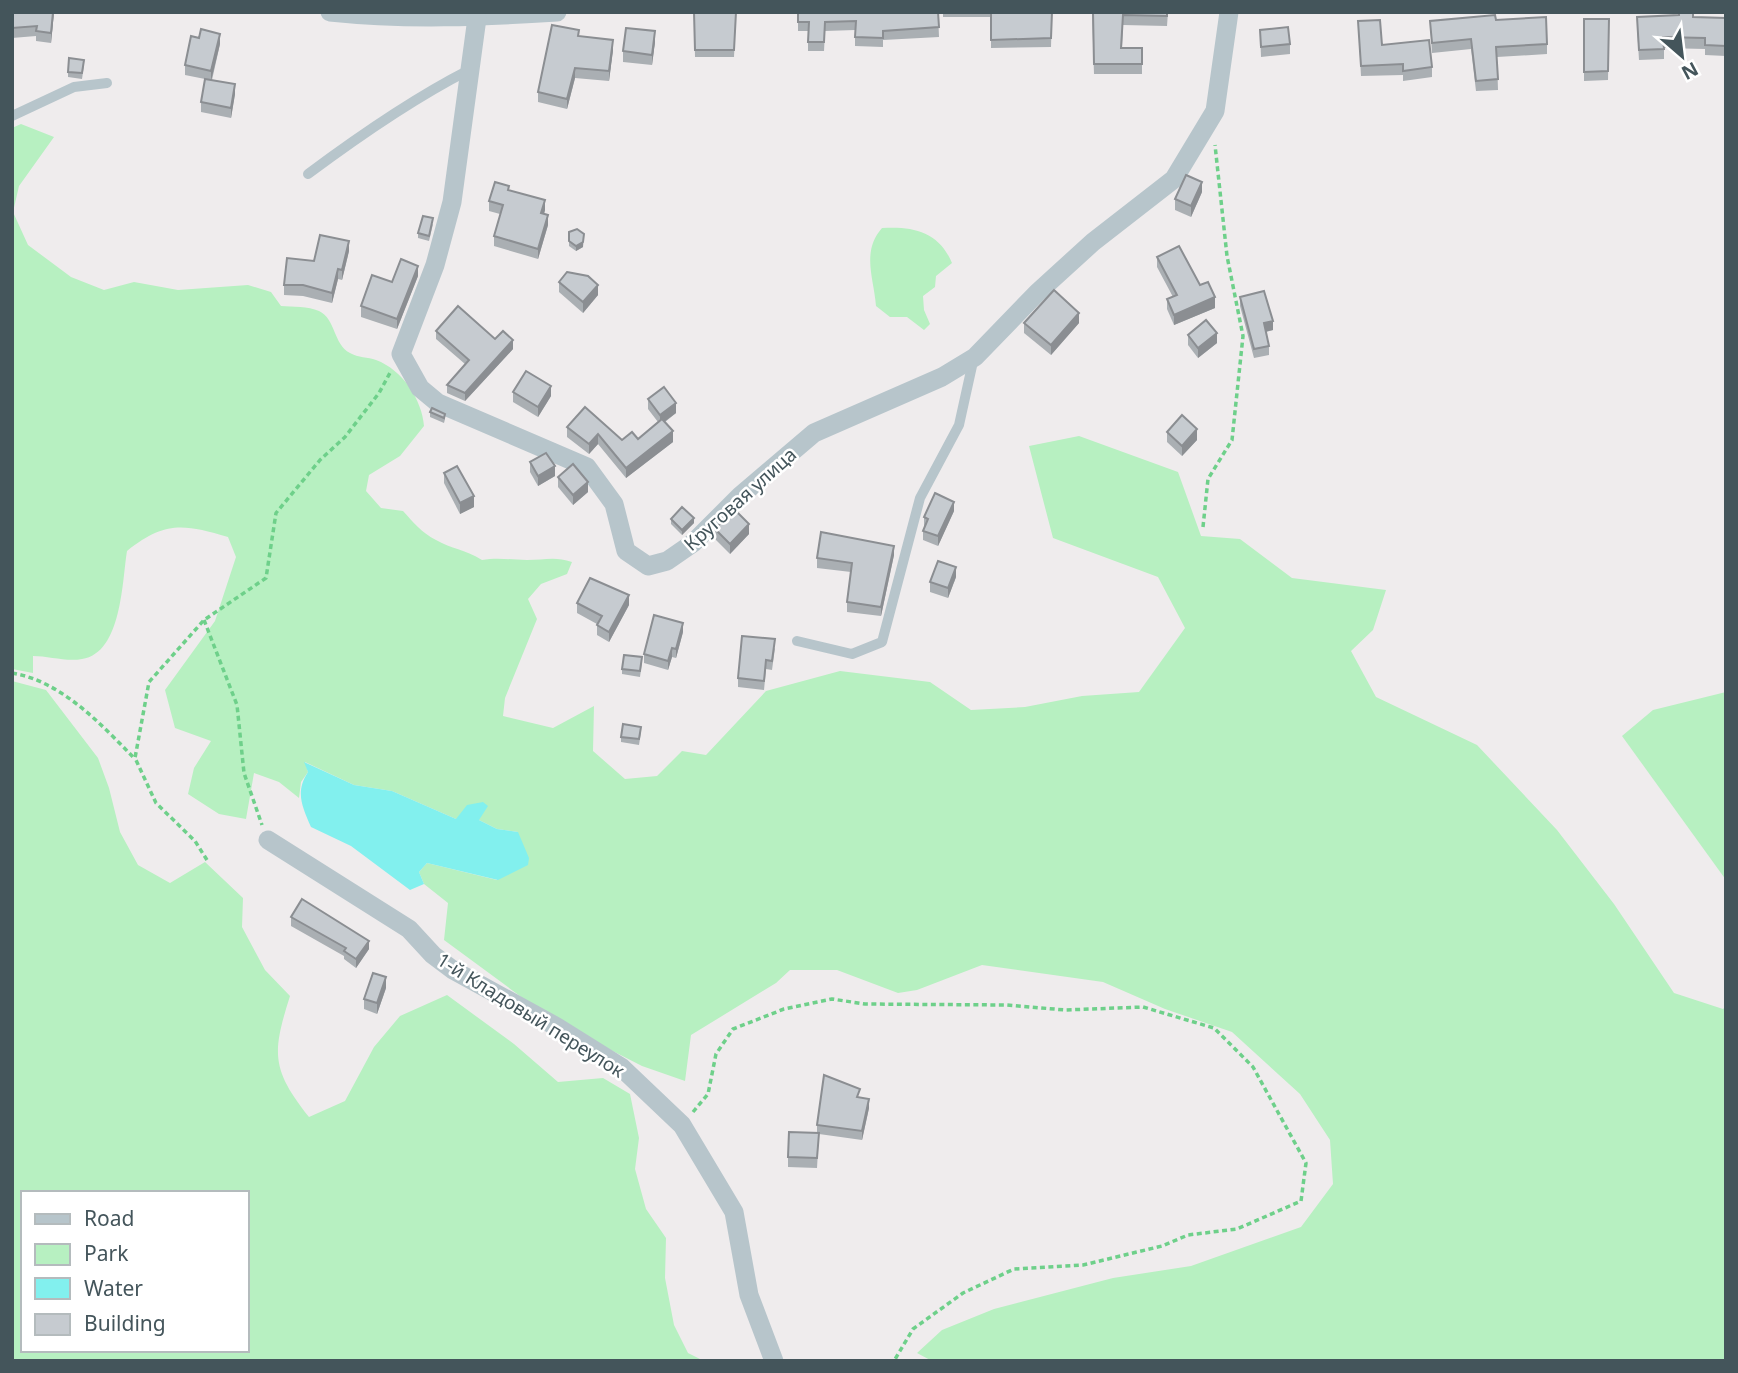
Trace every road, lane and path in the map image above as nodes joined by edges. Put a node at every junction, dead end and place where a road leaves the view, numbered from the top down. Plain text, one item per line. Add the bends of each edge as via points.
1 (330, 12) edge
2 (557, 12) edge
3 (1229, 12) edge
4 (477, 18) junction
5 (472, 68) junction
6 (107, 83) dead end
7 (1215, 111) junction
8 (12, 116) edge
9 (308, 174) dead end
10 (401, 354) junction
11 (975, 357) junction
12 (1203, 527) dead end
13 (204, 620) junction
14 (797, 641) dead end
15 (12, 673) edge
16 (135, 758) junction
17 (268, 840) joint
18 (207, 860) dead end
19 (682, 1125) junction
20 (774, 1361) edge
21 (894, 1361) edge

1 - 4 street via 383,18
2 - 4 street
3 - 7 street, Круговая улица
4 - 5 street
5 - 9 lane via 379,123
5 - 10 street via 452,202 435,265
6 - 8 lane via 75,87
7 - 11 street, Круговая улица via 1174,179 1093,242
7 - 12 path via 1216,174 1243,336 1233,440 1208,479
10 - 11 street, Круговая улица via 420,388 439,403 587,467 614,504 626,551 648,566 667,561 692,543 814,433 942,377
10 - 13 path via 379,393 345,437 276,513 266,578
11 - 14 lane via 959,425 920,498 883,642 852,654
13 - 16 path via 149,682
13 - 17 path via 237,705 244,773
15 - 16 path via 31,676 93,715
16 - 18 path via 156,803 195,841
17 - 19 street, 1-й Кладовый переулок via 410,929 453,970 621,1067
19 - 20 street, 1-й Кладовый переулок via 734,1212 750,1295
19 - 21 path via 708,1094 716,1055 733,1029 783,1009 832,999 1065,1010 1143,1007 1214,1028 1253,1067 1306,1163 1301,1201 1237,1229 1188,1235 1083,1265 1014,1269 963,1293 913,1329

